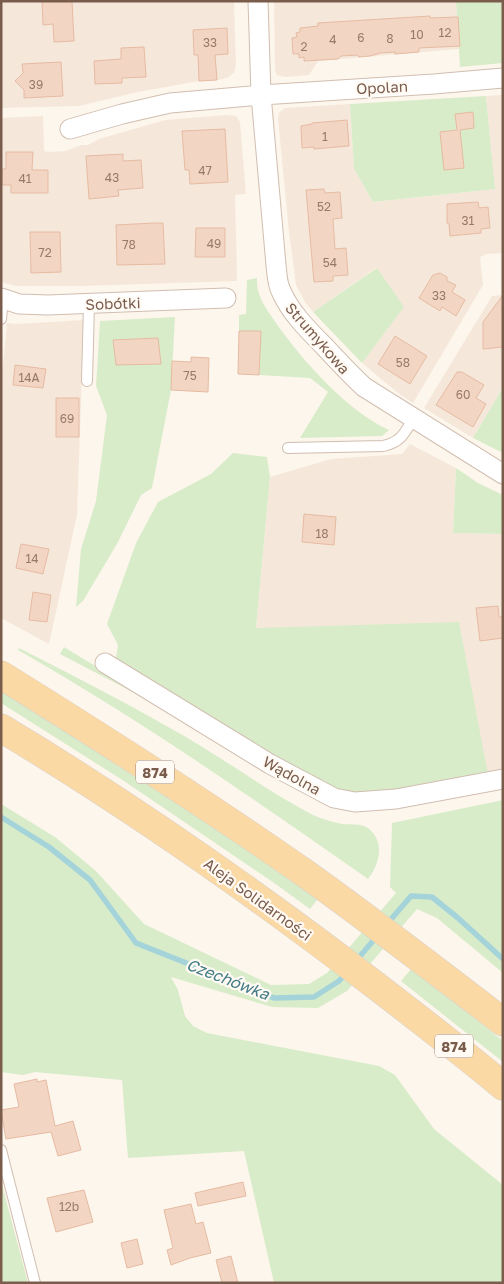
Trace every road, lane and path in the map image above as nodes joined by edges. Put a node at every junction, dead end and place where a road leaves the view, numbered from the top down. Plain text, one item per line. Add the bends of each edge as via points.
1 (258, 1) edge
2 (503, 78) edge
3 (260, 95) junction
4 (70, 128) dead end
5 (2, 298) edge
6 (226, 298) dead end
7 (90, 304) junction
8 (1, 319) edge
9 (87, 381) dead end
10 (413, 419) junction
11 (288, 448) dead end
12 (503, 474) edge
13 (105, 663) dead end
14 (1, 675) edge
15 (1, 728) edge
16 (503, 779) edge
17 (503, 1022) edge
18 (503, 1086) edge
19 (1, 1150) edge
20 (34, 1283) edge

1 - 3 street, Strumykowa
2 - 3 street, Opolan
3 - 4 street, Opolan via 170,103
3 - 10 street, Strumykowa via 278,284 284,297 308,330 356,380
5 - 7 street, Sobótki via 20,304
5 - 8 lane
6 - 7 street, Sobótki
7 - 9 lane
10 - 11 lane via 394,444
10 - 12 street, Strumykowa
13 - 16 street, Wądolna via 270,764 334,798 355,802 396,799
14 - 17 main road, 874 via 144,765 305,874
15 - 18 main road, Aleja Solidarności / 874 via 152,824 279,913
19 - 20 lane

